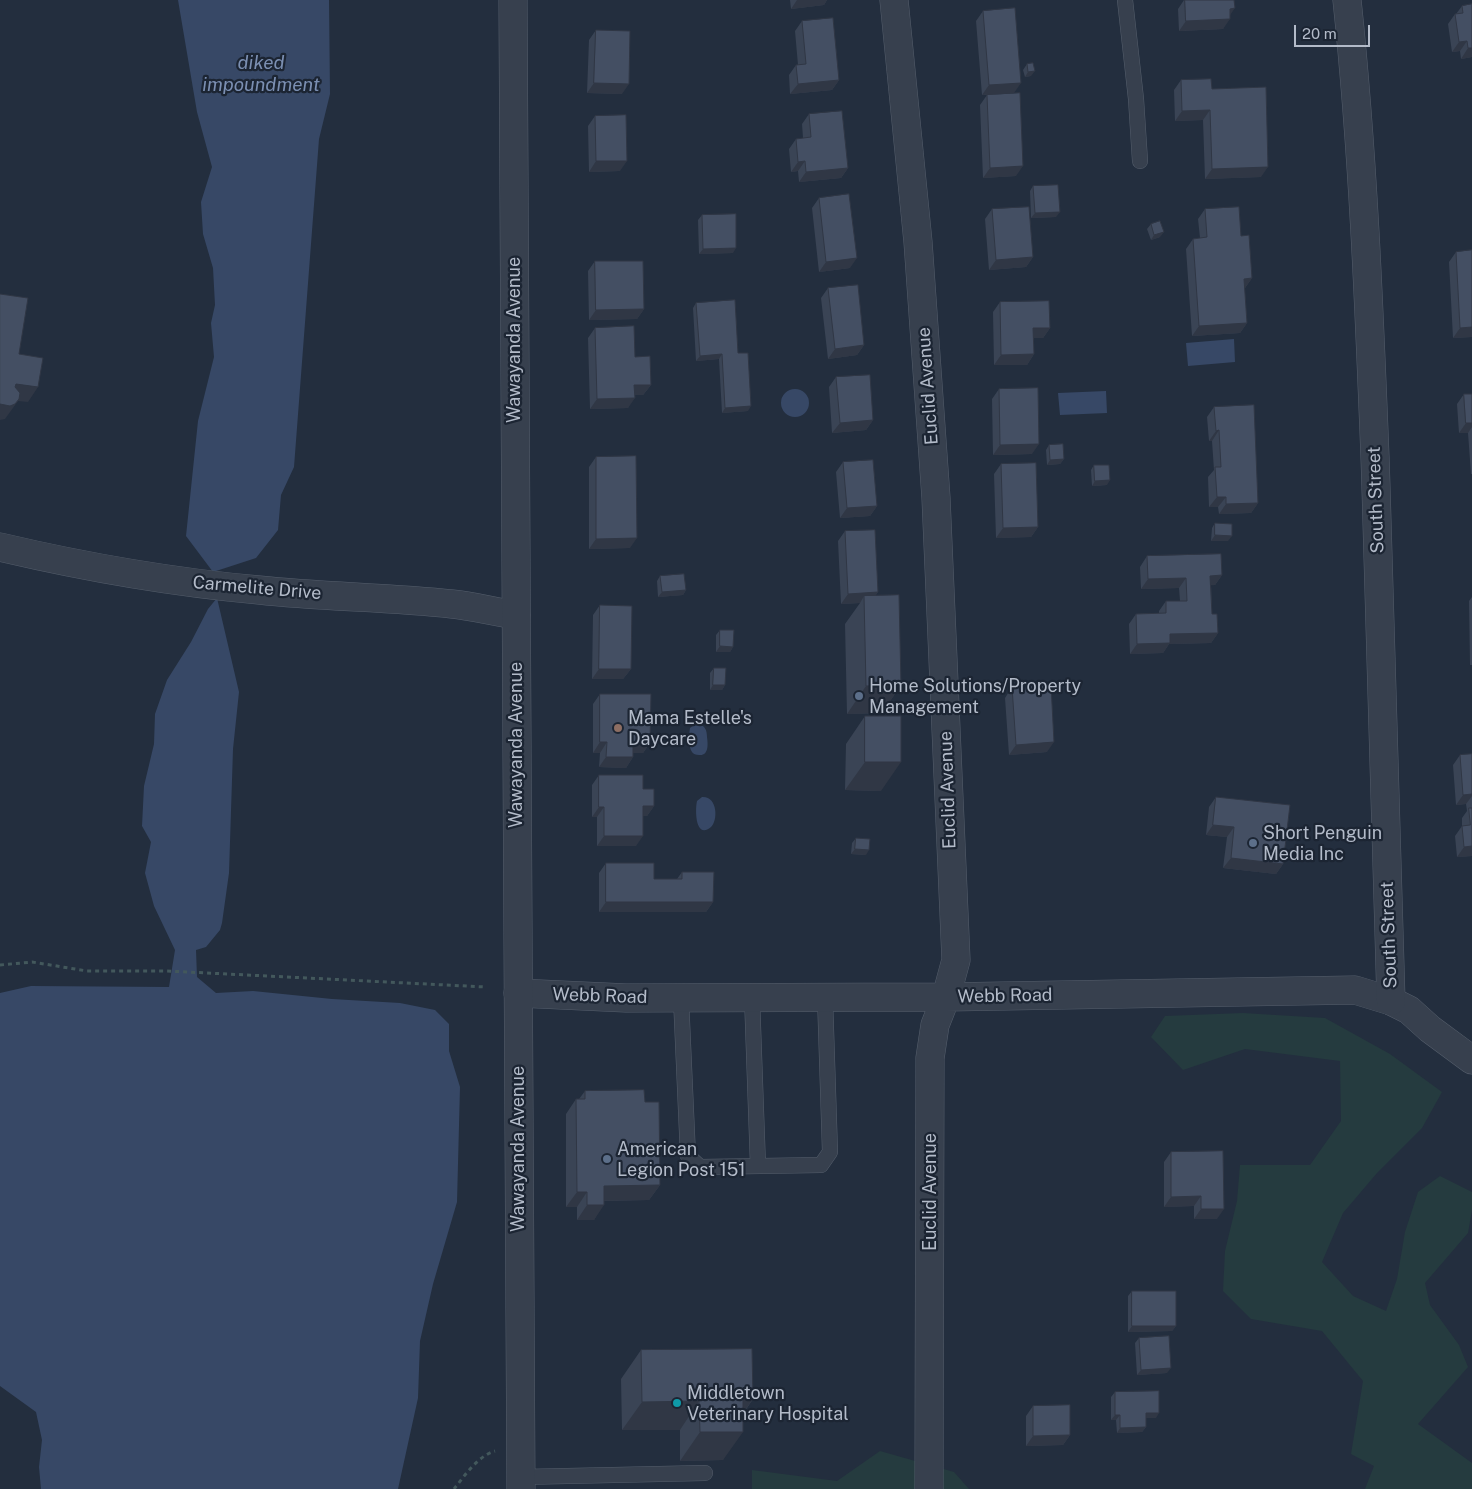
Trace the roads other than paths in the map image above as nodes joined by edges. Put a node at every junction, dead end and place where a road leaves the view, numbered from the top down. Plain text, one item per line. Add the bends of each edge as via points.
1 (513, 0) edge
2 (894, 0) edge
3 (1125, 0) edge
4 (1347, 0) edge
5 (1140, 162) dead end
6 (0, 547) edge
7 (516, 615) junction
8 (518, 994) junction
9 (752, 997) junction
10 (825, 997) junction
11 (946, 997) junction
12 (681, 998) junction
13 (1391, 1001) junction
14 (1472, 1060) edge
15 (758, 1166) junction
16 (704, 1473) dead end
17 (521, 1483) edge
18 (929, 1489) edge

1 - 7 street, Wawayanda Avenue
2 - 11 street, Euclid Avenue via 918,242 936,498 956,960
3 - 5 lane
4 - 13 street, South Street via 1370,336
6 - 7 street, Carmelite Drive via 160,579 260,591 454,604
7 - 8 street, Wawayanda Avenue
8 - 12 street, Webb Road
8 - 17 street, Wawayanda Avenue
9 - 10 street, Webb Road
9 - 12 street, Webb Road
9 - 15 lane
10 - 11 street, Webb Road
10 - 15 lane via 830,1152 821,1165
11 - 13 street, Webb Road via 1355,990
11 - 18 street, Euclid Avenue via 935,1025 930,1058
12 - 15 lane via 688,1156 700,1167
13 - 14 street, Webb Road via 1409,1010
16 - 17 lane

